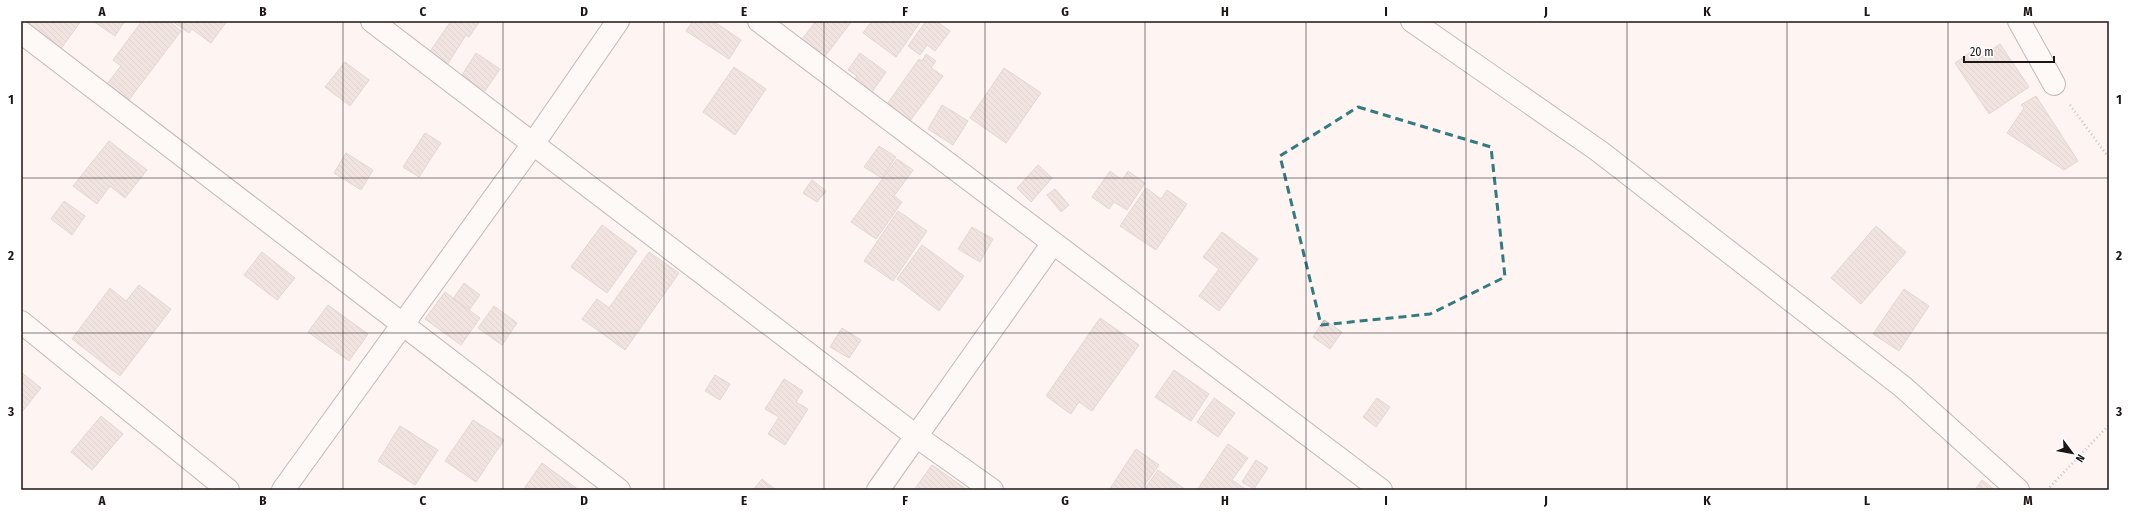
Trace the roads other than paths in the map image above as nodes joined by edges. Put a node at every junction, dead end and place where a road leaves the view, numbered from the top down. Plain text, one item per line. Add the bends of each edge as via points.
1 (372, 21) edge
2 (618, 21) edge
3 (759, 21) edge
4 (1412, 21) edge
5 (2019, 21) edge
6 (21, 32) edge
7 (2054, 84) road end
8 (533, 144) junction
9 (1053, 243) junction
10 (21, 322) edge
11 (401, 324) junction
12 (916, 436) junction
13 (228, 490) edge
14 (282, 490) edge
15 (619, 490) edge
16 (878, 490) edge
17 (992, 490) edge
18 (1381, 490) edge
19 (2018, 490) edge

1 - 8 street
2 - 8 street
3 - 9 street
4 - 19 street via 1599,151 1903,387
5 - 7 street
6 - 11 street
8 - 11 street
8 - 12 street
9 - 12 street
9 - 18 street
10 - 13 street
11 - 14 street
11 - 15 street
12 - 16 street
12 - 17 street

